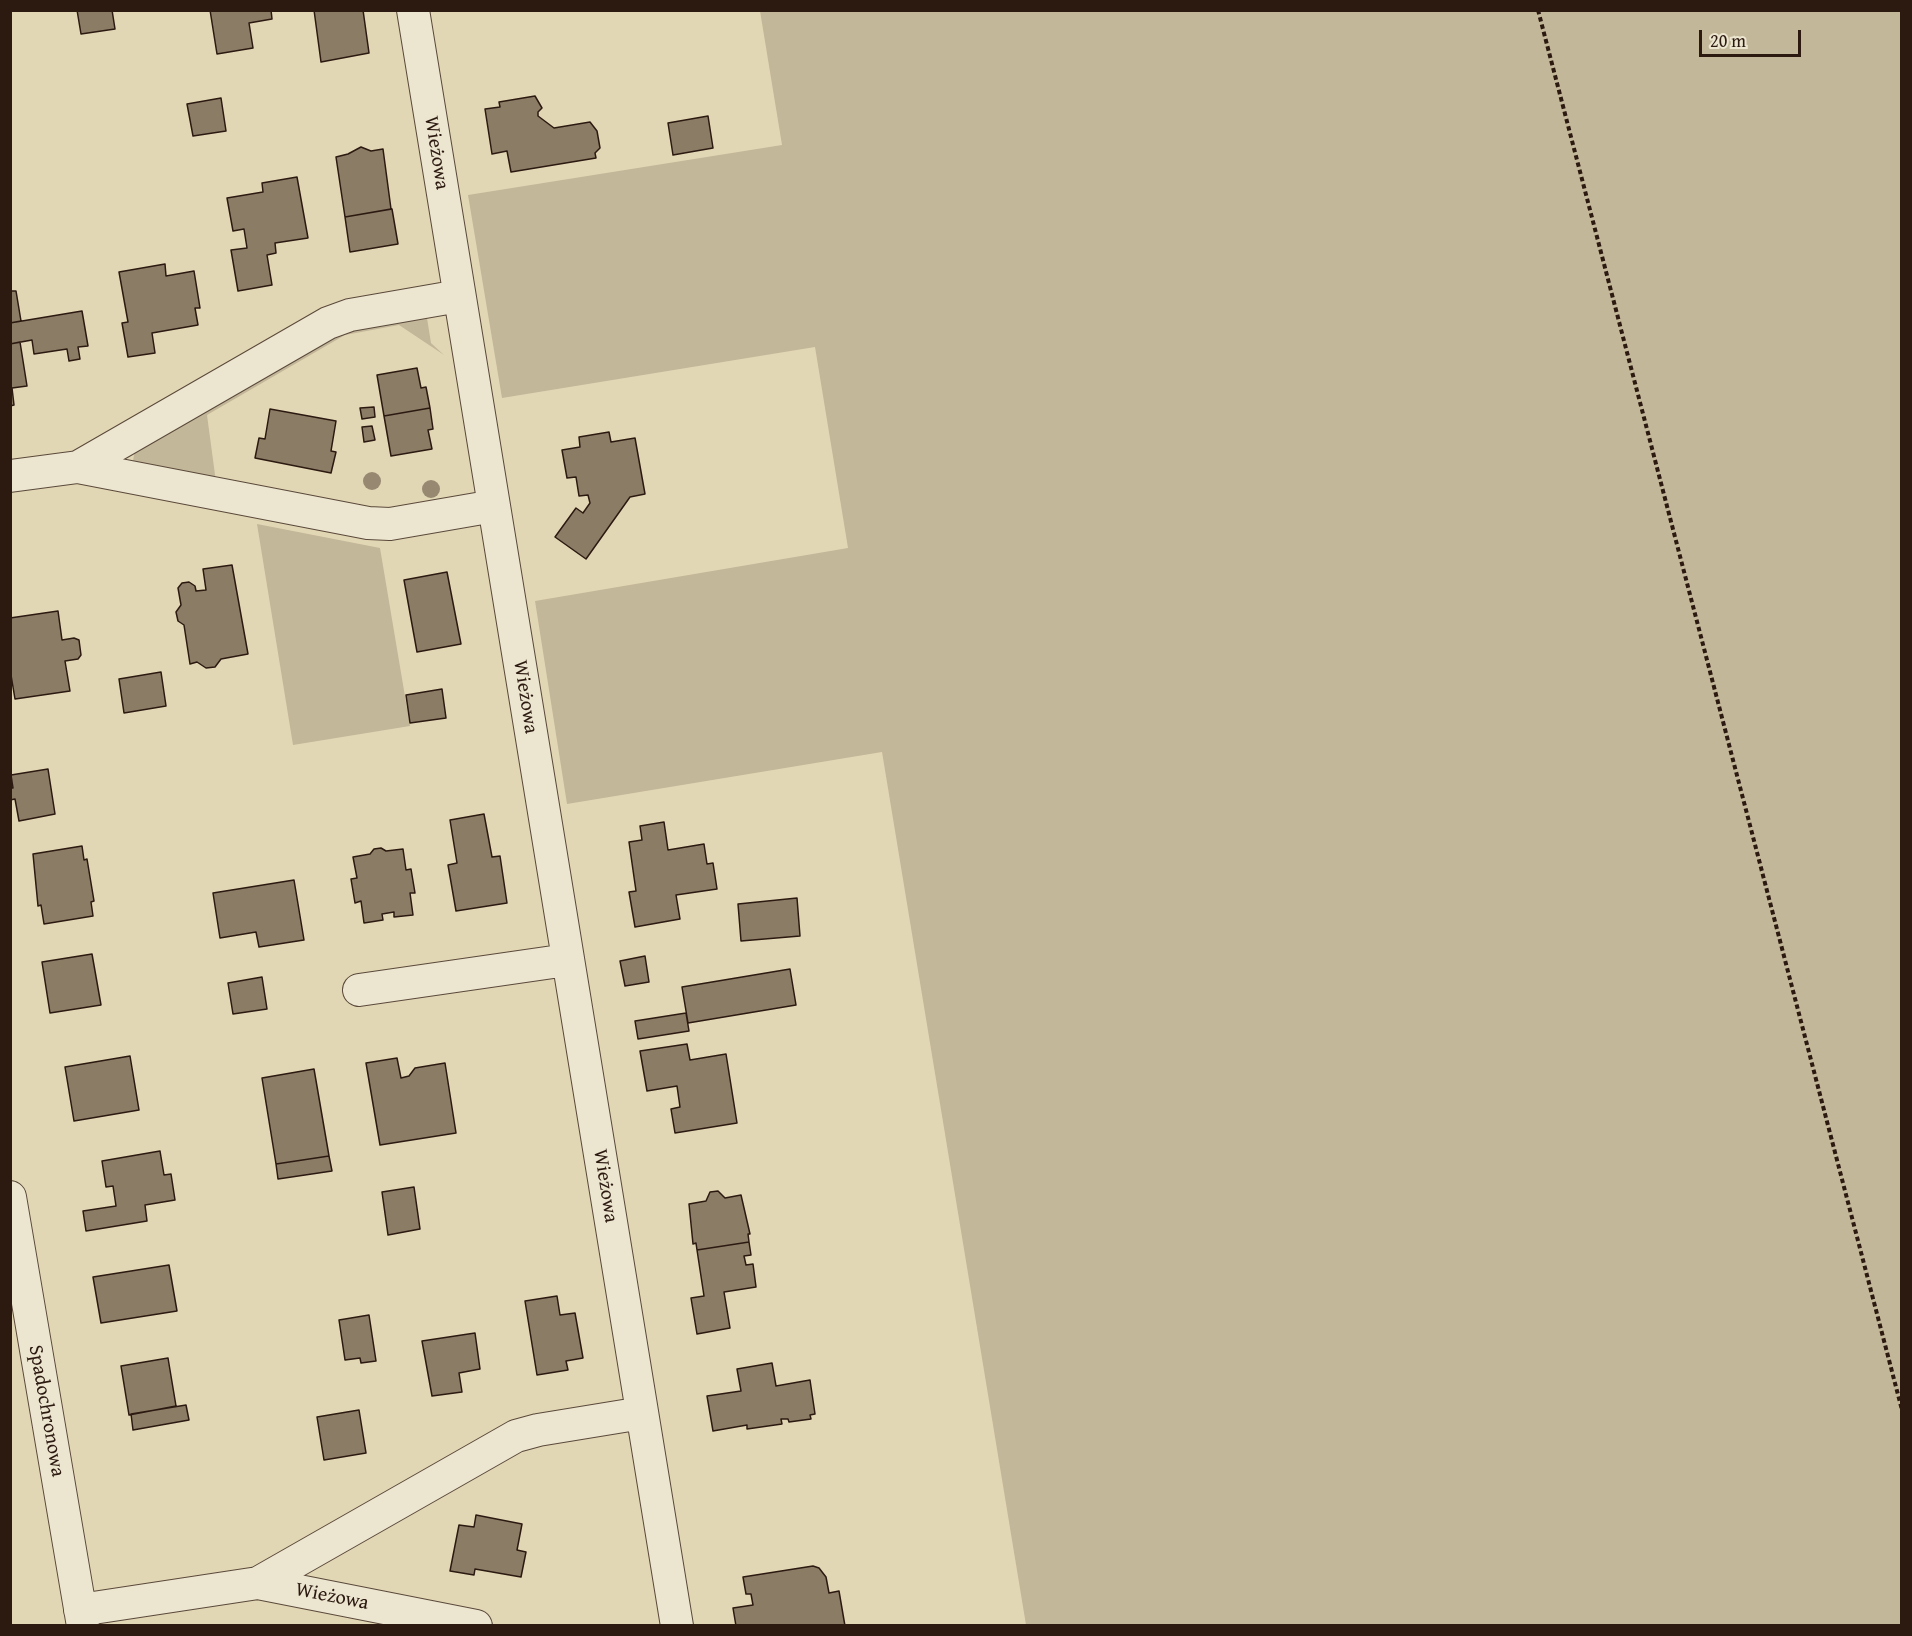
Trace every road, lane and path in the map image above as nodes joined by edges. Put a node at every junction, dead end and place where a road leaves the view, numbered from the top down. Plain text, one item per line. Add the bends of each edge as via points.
1 (413, 10) edge
2 (1538, 10) edge
3 (459, 296) junction
4 (78, 466) junction
5 (10, 476) edge
6 (494, 506) junction
7 (567, 960) junction
8 (359, 990) dead end
9 (10, 1197) edge
10 (1902, 1410) edge
11 (642, 1413) junction
12 (258, 1583) junction
13 (81, 1618) edge
14 (672, 1625) edge
15 (476, 1626) edge

1 - 3 street, Wieżowa
2 - 10 path
3 - 4 street via 350,315 328,323
3 - 6 street, Wieżowa
4 - 5 street
4 - 6 street via 368,523 390,524
6 - 7 street, Wieżowa
7 - 8 street
7 - 11 street, Wieżowa
9 - 13 street, Spadochronowa
11 - 12 street, Wieżowa via 516,1436
11 - 14 street, Wieżowa
12 - 13 street, Wieżowa
12 - 15 street, Wieżowa

